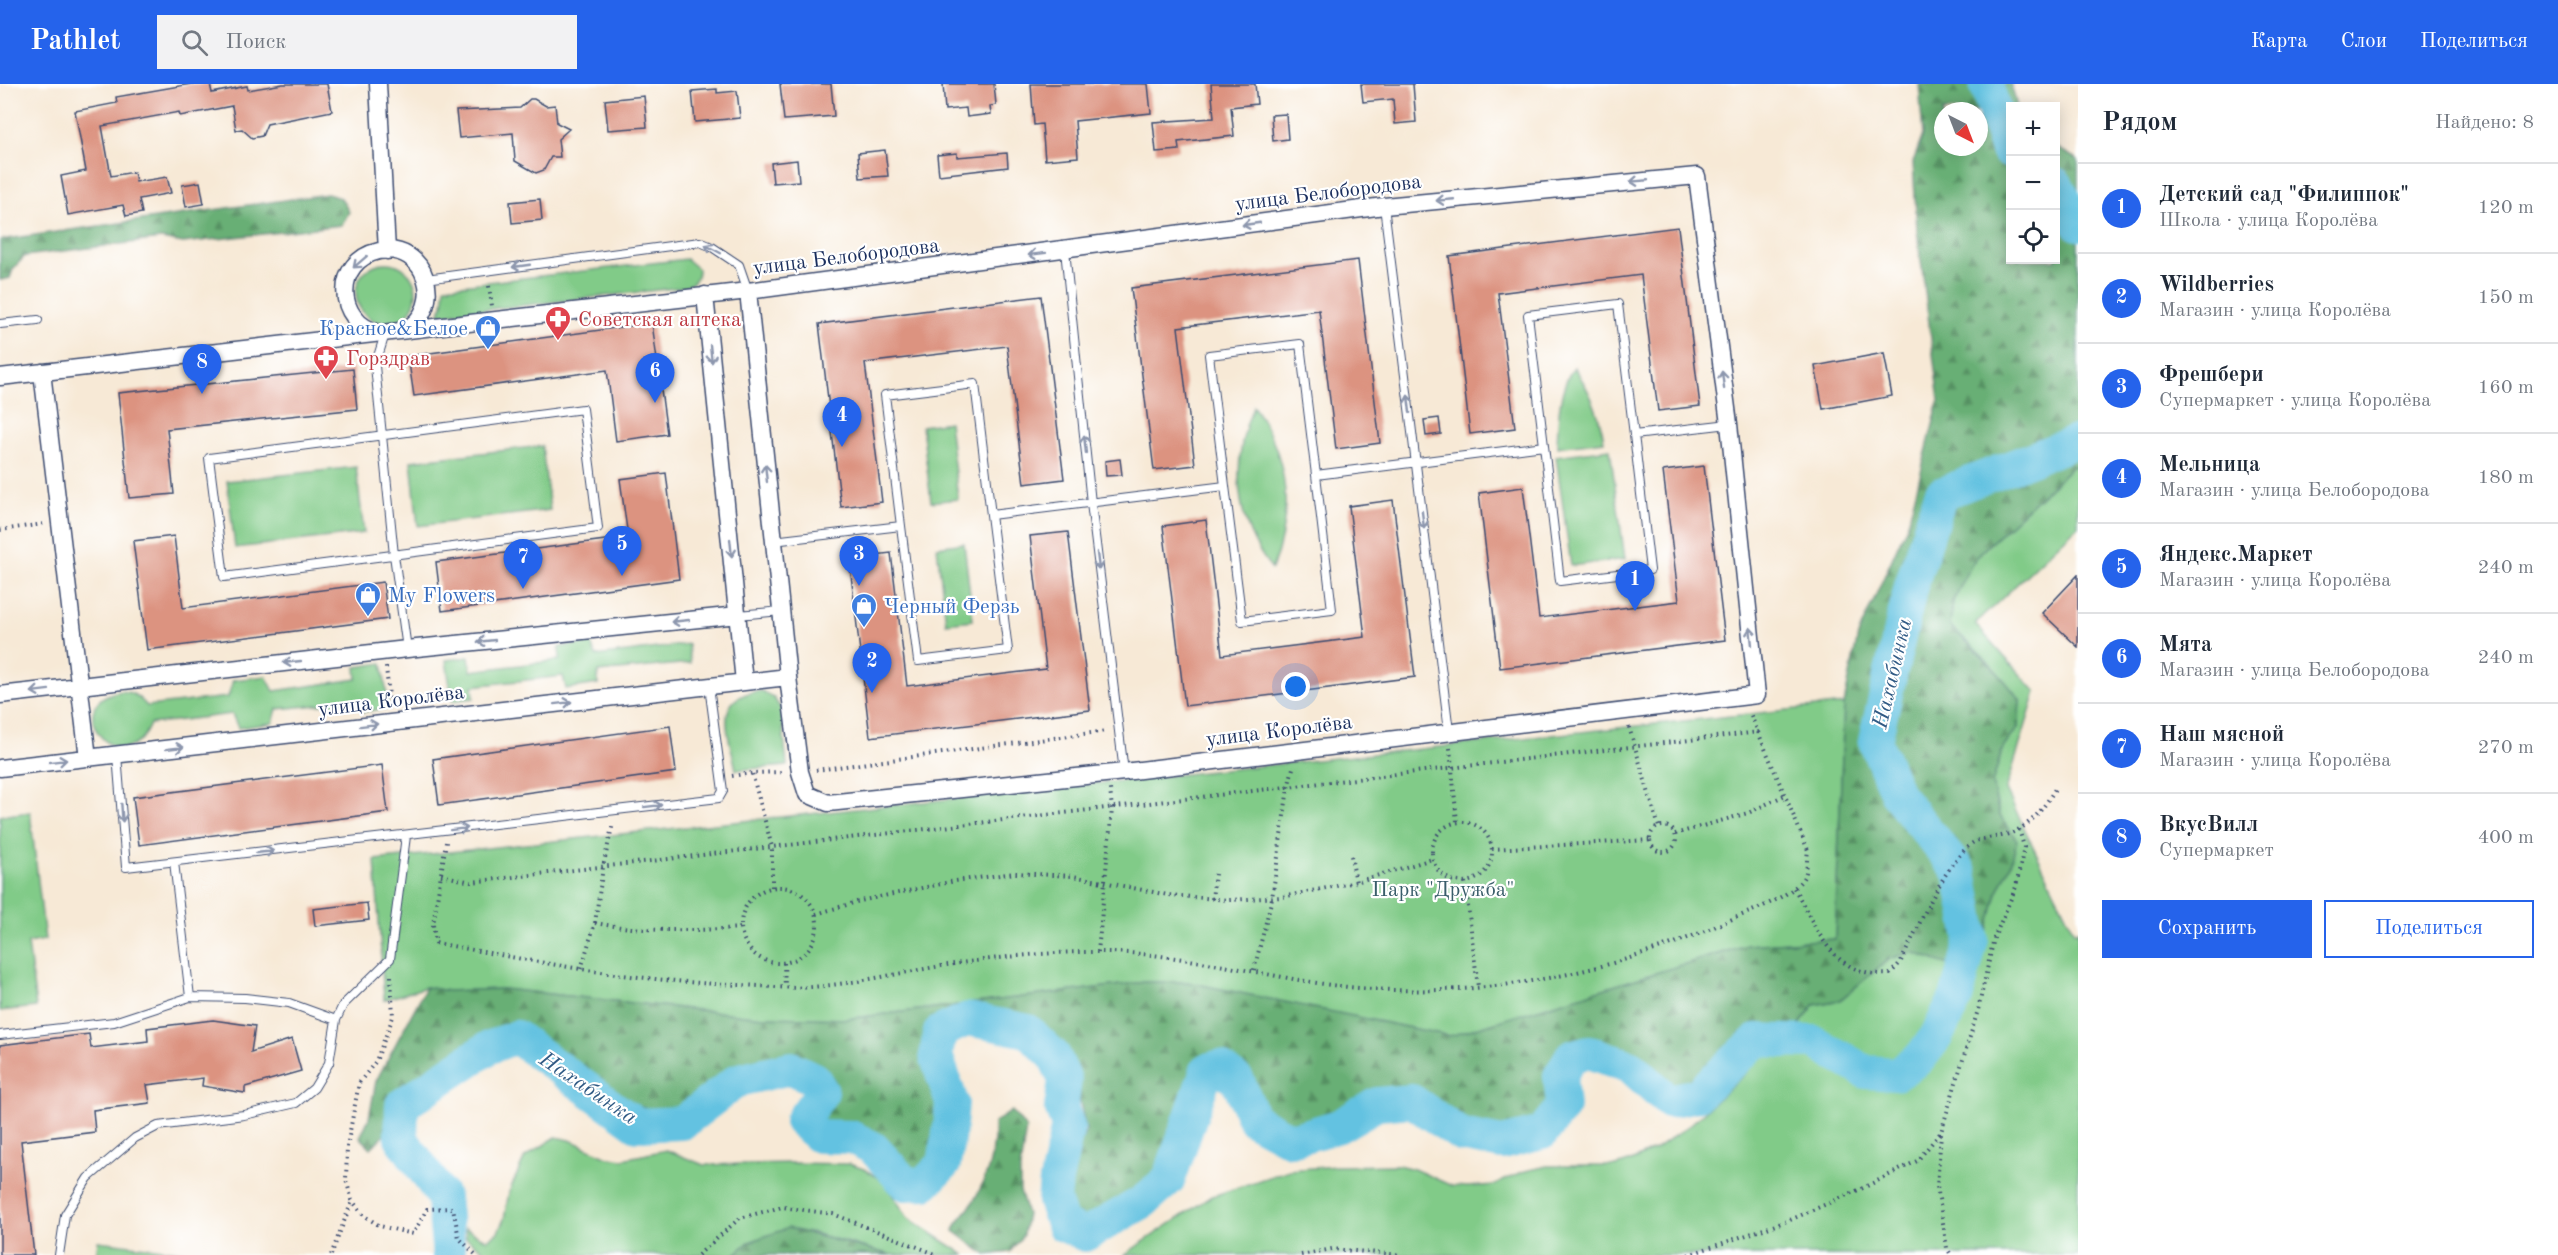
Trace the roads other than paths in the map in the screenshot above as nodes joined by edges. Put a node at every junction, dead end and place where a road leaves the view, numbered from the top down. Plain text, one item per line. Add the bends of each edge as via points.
1 (378, 84) edge
2 (1384, 206) junction
3 (1065, 250) junction
4 (387, 251) junction
5 (426, 279) junction
6 (748, 291) junction
7 (705, 295) junction
8 (38, 320) dead end
9 (0, 324) edge
10 (404, 330) junction
11 (382, 334) junction
12 (42, 372) junction
13 (0, 377) edge
14 (1729, 424) junction
15 (383, 435) junction
16 (1634, 435) junction
17 (1544, 446) junction
18 (1416, 462) junction
19 (1316, 475) junction
20 (1225, 486) junction
21 (1091, 502) junction
22 (991, 515) junction
23 (901, 526) junction
24 (773, 541) junction
25 (394, 555) junction
26 (781, 611) junction
27 (738, 615) junction
28 (407, 649) junction
29 (788, 677) junction
30 (744, 682) junction
31 (80, 686) junction
32 (709, 686) junction
33 (0, 695) edge
34 (1449, 731) junction
35 (117, 754) junction
36 (88, 758) junction
37 (0, 768) edge
38 (1116, 772) junction
39 (406, 836) junction
40 (174, 862) junction
41 (190, 997) junction
42 (336, 1020) junction
43 (0, 1035) edge
44 (59, 1255) edge

1 - 4 street
2 -> 3 street, улица Белобородова
14 -> 2 street, улица Белобородова via 1697,176
18 -> 2 lane
3 -> 6 street, улица Белобородова
21 -> 3 lane
4 - 5 street via 414,261
4 -> 11 street via 360,260 345,285 350,313 359,324
6 -> 5 lane via 739,265 699,242
5 - 10 street via 426,305 420,317
6 - 7 street, улица Белобородова
24 -> 6 street
7 - 10 street, улица Белобородова
7 -> 27 street
8 - 9 lane
10 - 11 street, улица Белобородова
11 - 12 street, улица Белобородова
11 - 15 lane via 375,366
12 - 13 street, улица Белобородова
12 - 31 street
14 - 16 lane
34 -> 14 street, улица Королёва via 1749,695
15 - 25 lane
15 - 25 lane via 209,458 224,577
15 - 25 lane via 583,409 598,528
16 - 17 lane via 1618,304 1528,315
16 - 17 lane via 1650,570 1582,579 1560,581
17 - 18 lane
18 - 19 lane
18 -> 34 lane
19 - 20 lane via 1300,344 1277,346 1209,355
19 - 20 lane via 1332,610 1242,621
20 - 21 lane
21 - 22 lane
21 -> 38 lane via 1119,729
22 - 23 lane via 975,384 885,395
22 - 23 lane via 1008,650 918,661
23 - 24 lane
24 - 26 street
25 - 28 lane
26 - 27 lane
26 - 29 street
27 -> 28 street
27 - 30 street
28 -> 31 street
29 - 30 street, улица Королёва
29 - 38 street, улица Королёва via 800,772 807,794 828,803
30 - 32 street, улица Королёва
31 -> 33 street
31 - 36 street
35 -> 32 street, улица Королёва
39 -> 32 lane via 719,798 723,795
34 - 38 street, улица Королёва
35 - 36 street, улица Королёва
35 -> 40 lane via 126,867
37 -> 36 street, улица Королёва
40 -> 39 lane
39 - 42 lane via 390,959 343,1005
40 - 41 lane
41 - 42 lane via 289,1003
41 - 43 lane via 114,1022
42 - 44 lane via 329,1063 314,1088 296,1103 244,1115 158,1126 127,1145 88,1178 65,1215

